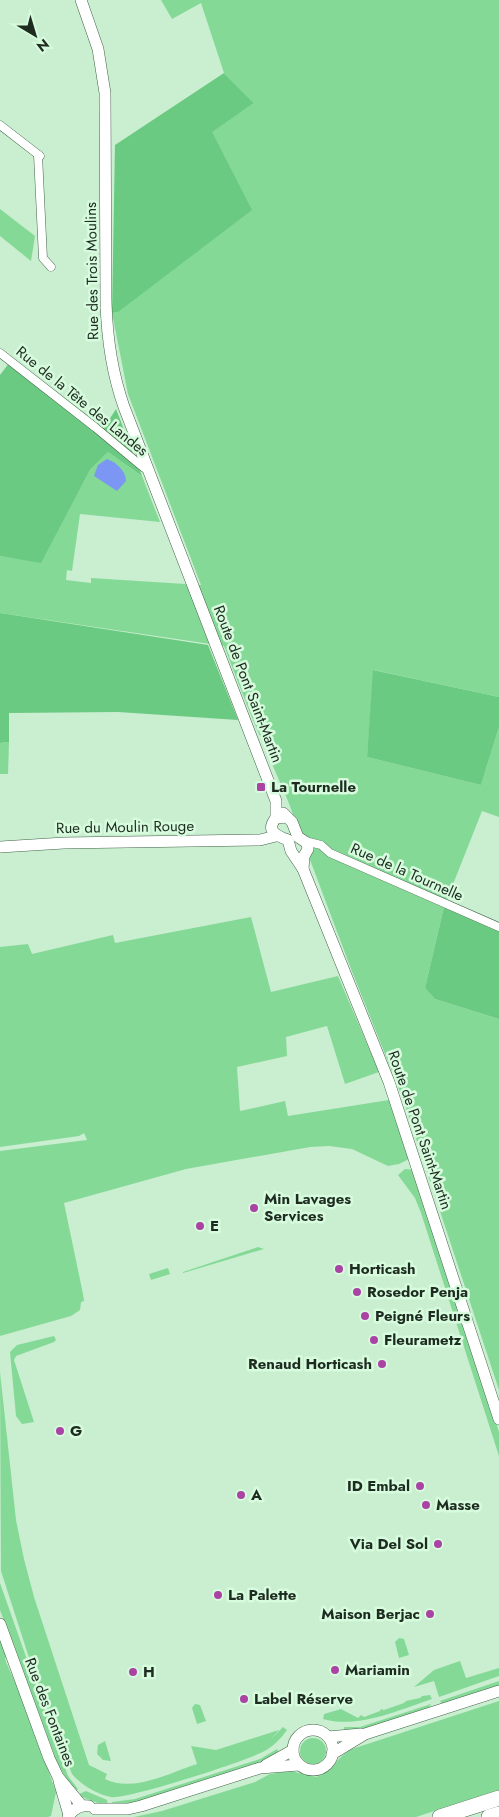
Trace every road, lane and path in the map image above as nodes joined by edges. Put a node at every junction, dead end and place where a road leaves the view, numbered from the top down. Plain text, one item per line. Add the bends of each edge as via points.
1 (81, 0) edge
2 (0, 125) edge
3 (51, 268) dead end
4 (0, 353) edge
5 (148, 468) junction
6 (185, 562) joint
7 (278, 825) junction
8 (0, 847) edge
9 (303, 850) junction
10 (499, 927) edge
11 (499, 1419) edge
12 (0, 1624) edge
13 (499, 1691) edge
14 (365, 1734) junction
15 (328, 1737) junction
16 (293, 1750) junction
17 (332, 1754) junction
18 (299, 1764) junction
19 (260, 1768) junction
20 (58, 1776) junction
21 (499, 1798) edge
22 (82, 1806) junction
23 (141, 1806) junction
24 (98, 1813) edge
25 (499, 1814) edge
26 (121, 1815) edge
27 (68, 1816) edge
28 (440, 1817) edge
29 (489, 1817) edge

1 - 5 main road, Rue des Trois Moulins via 98,50 105,93 109,347 121,397
2 - 3 street via 40,156 43,258
4 - 5 street, Rue de la Tête des Landes
5 - 6 main road, Rue des Trois Moulins
6 - 7 main road, Route de Pont Saint-Martin via 278,806
7 - 8 main road, Rue du Moulin Rouge via 250,839
7 - 9 main road via 288,840
7 - 9 main road via 292,822
9 - 10 street, Rue de la Tournelle via 330,853
9 - 11 main road, Route de Pont Saint-Martin via 303,870 389,1082
12 - 20 main road, Rue des Fontaines
13 - 14 main road
14 - 15 main road
14 - 17 main road
15 - 16 main road via 318,1731 307,1731 298,1737
15 - 17 main road
16 - 18 main road
16 - 19 main road
17 - 18 main road via 328,1763 320,1768 311,1770
18 - 19 main road
19 - 23 main road
20 - 22 main road, Rue des Fontaines
20 - 27 main road
21 - 28 highway
22 - 24 main road
22 - 27 main road
23 - 24 main road
23 - 26 main road
25 - 29 highway

